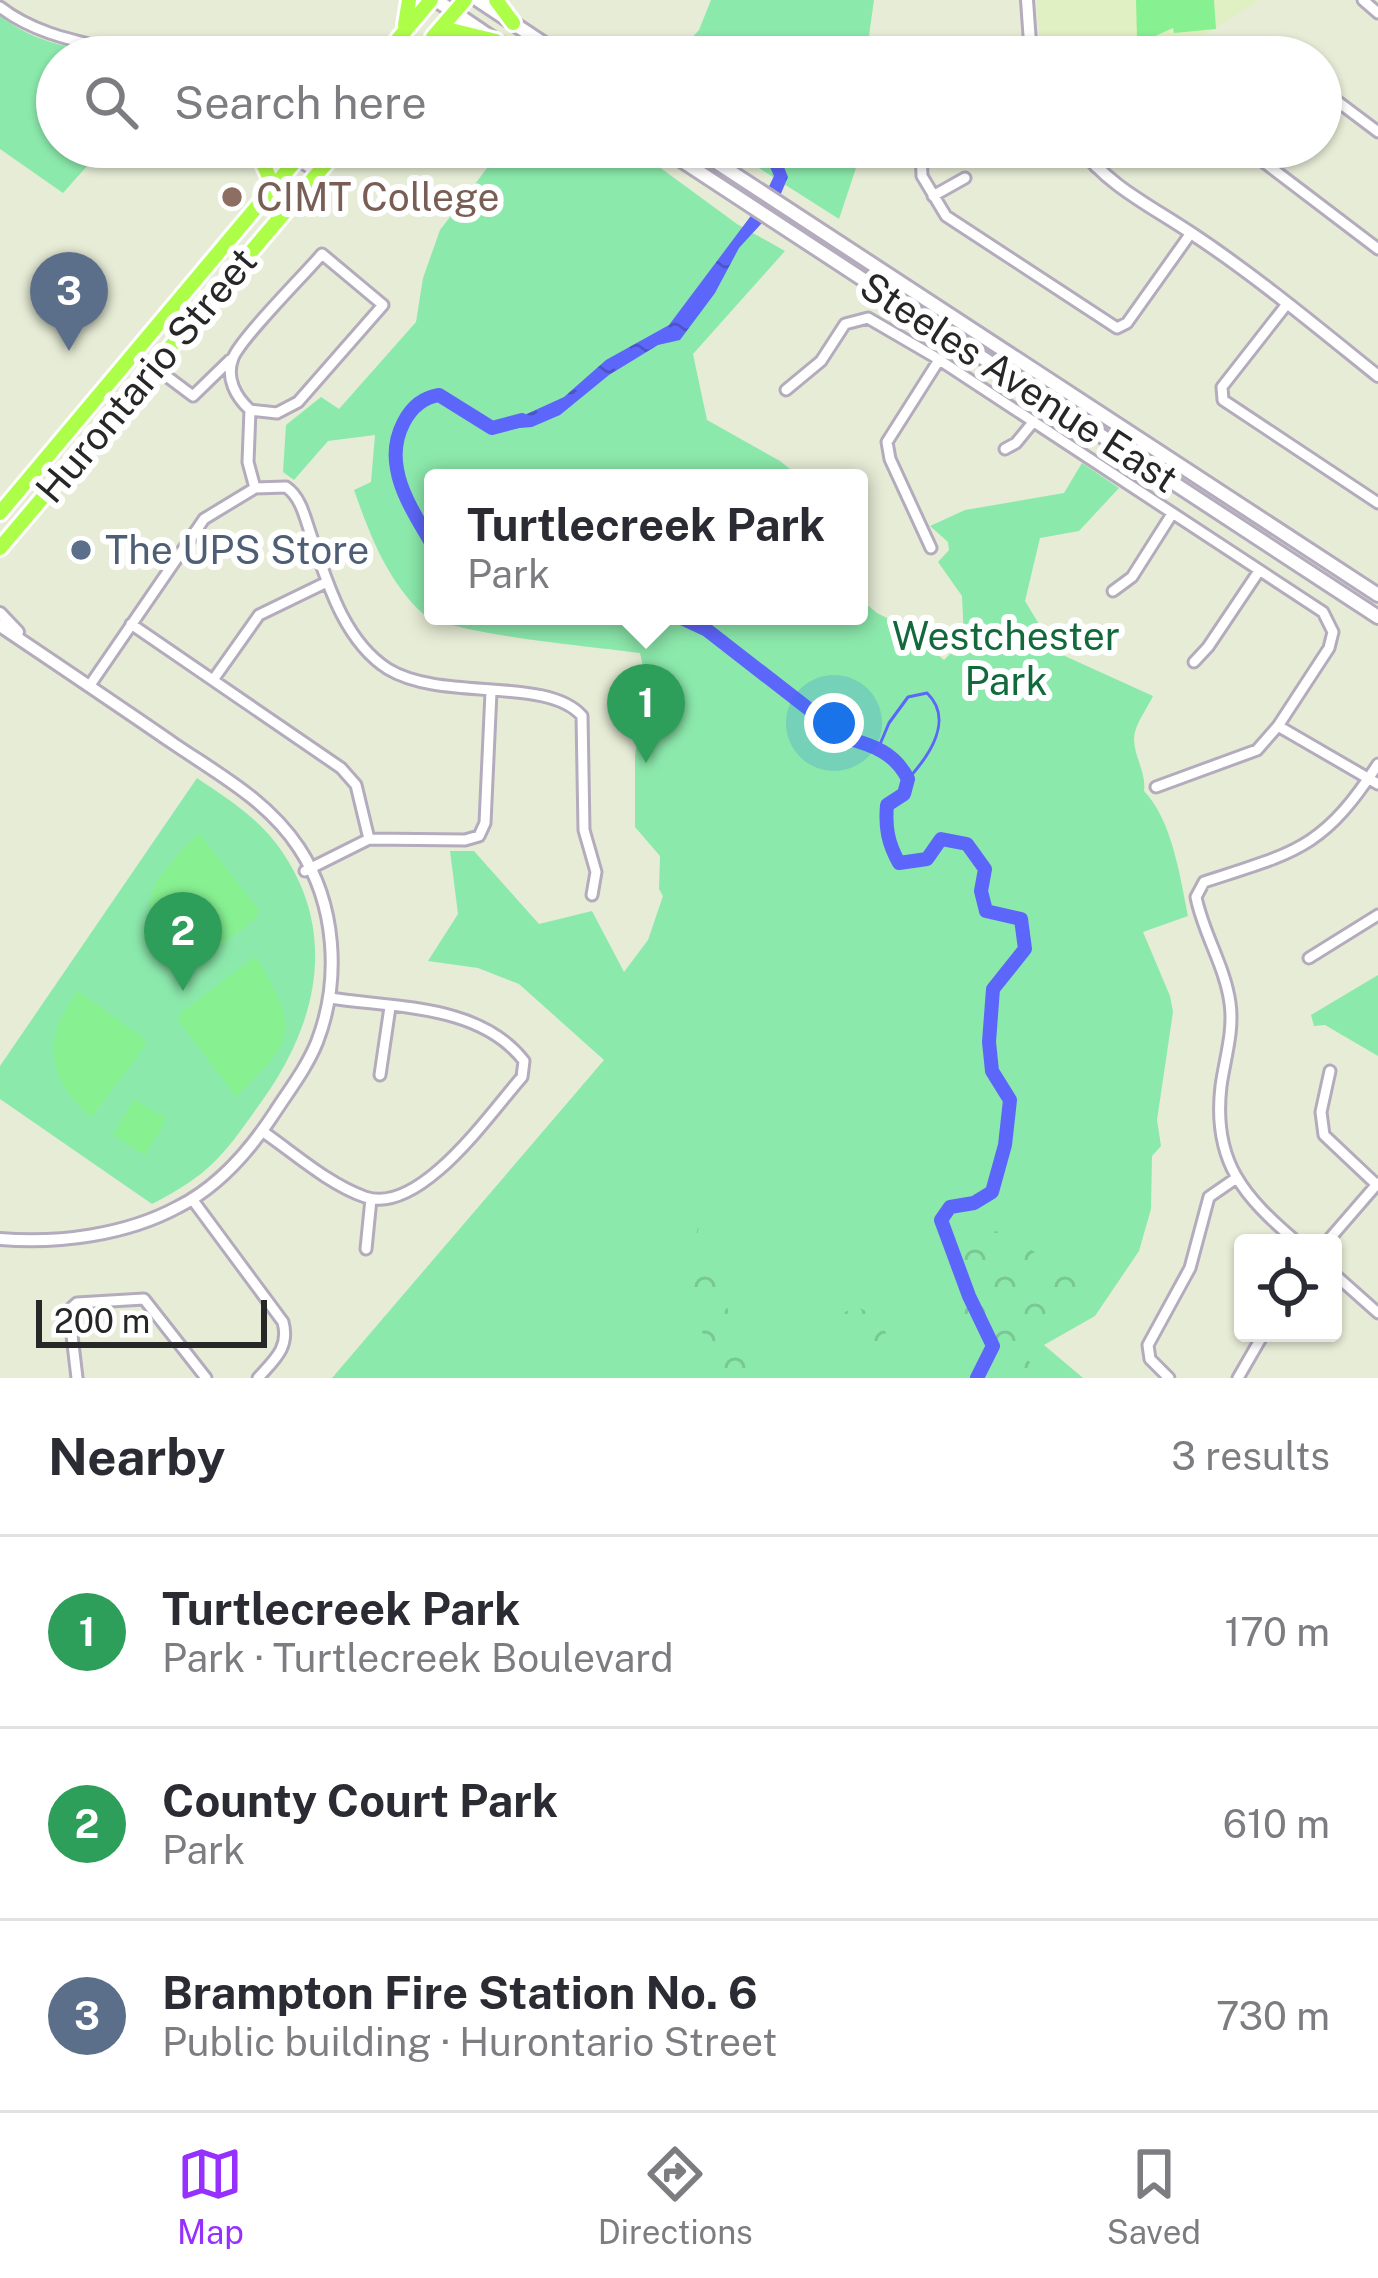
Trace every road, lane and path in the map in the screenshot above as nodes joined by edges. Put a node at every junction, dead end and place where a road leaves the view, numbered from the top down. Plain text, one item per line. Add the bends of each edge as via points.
1 (410, 0) edge
2 (434, 0) edge
3 (478, 0) edge
4 (496, 0) edge
5 (1027, 0) edge
6 (1363, 0) edge
7 (460, 6) edge
8 (0, 7) edge
9 (1378, 13) edge
10 (513, 23) junction
11 (54, 36) edge
12 (400, 36) edge
13 (402, 36) edge
14 (434, 36) edge
15 (491, 36) edge
16 (532, 36) edge
17 (1029, 36) edge
18 (1342, 105) edge
19 (1378, 132) edge
20 (265, 168) edge
21 (289, 168) edge
22 (311, 168) edge
23 (322, 168) edge
24 (701, 168) edge
25 (716, 168) edge
26 (922, 168) edge
27 (1098, 168) edge
28 (1272, 168) edge
29 (318, 172) junction
30 (965, 178) dead end
31 (736, 186) junction
32 (267, 195) junction
33 (933, 196) junction
34 (801, 230) junction
35 (1191, 233) junction
36 (1378, 249) edge
37 (1287, 304) junction
38 (233, 356) junction
39 (939, 360) junction
40 (1377, 372) edge
41 (169, 378) dead end
42 (213, 379) junction
43 (787, 390) dead end
44 (246, 406) junction
45 (1034, 422) junction
46 (1005, 449) dead end
47 (255, 488) junction
48 (1378, 503) edge
49 (0, 513) edge
50 (1172, 514) junction
51 (0, 548) edge
52 (931, 548) dead end
53 (1259, 571) junction
54 (327, 582) junction
55 (1113, 591) dead end
56 (1378, 595) edge
57 (0, 613) edge
58 (1378, 617) edge
59 (131, 624) junction
60 (0, 626) edge
61 (24, 640) junction
62 (1195, 662) dead end
63 (214, 680) junction
64 (90, 686) junction
65 (490, 692) junction
66 (1279, 726) junction
67 (1378, 764) edge
68 (1373, 782) edge
69 (1156, 787) dead end
70 (369, 839) junction
71 (308, 870) junction
72 (592, 895) dead end
73 (1378, 915) edge
74 (1309, 958) dead end
75 (330, 998) junction
76 (390, 1007) junction
77 (1330, 1071) dead end
78 (380, 1075) dead end
79 (262, 1131) junction
80 (1235, 1179) junction
81 (1377, 1184) edge
82 (191, 1199) junction
83 (371, 1199) junction
84 (1288, 1234) edge
85 (1334, 1234) edge
86 (0, 1239) edge
87 (366, 1249) dead end
88 (1342, 1281) edge
89 (1378, 1312) edge
90 (1259, 1342) edge
91 (76, 1378) edge
92 (206, 1378) edge
93 (258, 1378) edge
94 (1169, 1378) edge
95 (1238, 1378) edge

1 - 12 main road
2 - 7 main road
2 - 13 main road
3 - 10 main road
4 - 10 main road
5 - 17 street
6 - 9 street
7 - 14 main road
7 - 15 main road
8 - 11 street
10 - 16 main road
18 - 19 street
20 - 32 main road
21 - 32 main road, Hurontario Street
22 - 29 street
23 - 29 main road, Hurontario Street
24 - 31 main road, Steeles Avenue East
25 - 31 main road, Steeles Avenue East
26 - 33 street
27 - 35 street
28 - 36 street
29 - 51 main road, Hurontario Street
30 - 33 street
31 - 34 main road, Steeles Avenue East
32 - 49 main road, Hurontario Street
33 - 35 street via 946,216 1117,328
34 - 56 main road, Steeles Avenue East
34 - 58 main road, Steeles Avenue East
35 - 37 street
37 - 40 street
37 - 48 street via 1222,387 1223,400
38 - 42 street
38 - 44 street via 232,385
38 - 44 street via 322,254 383,305 298,402 278,413
39 - 43 street via 859,319 845,324
39 - 45 street
39 - 52 street via 887,442
41 - 42 street via 193,396
42 - 44 street
44 - 47 street
45 - 46 street
45 - 50 street
47 - 54 street via 280,485 295,493
47 - 59 street via 204,519
50 - 53 street
50 - 55 street via 1132,578
53 - 62 street
53 - 66 street via 1323,612 1333,632
54 - 63 street via 259,615
54 - 65 street via 348,626 384,666 423,684
57 - 61 street
59 - 63 street
59 - 64 street
60 - 61 street
61 - 64 street
63 - 70 street via 341,768 356,785
64 - 71 street via 249,794
65 - 70 street via 479,836
65 - 72 street via 552,697 582,716
66 - 68 street
66 - 69 street via 1238,760
67 - 68 street
68 - 80 street via 1304,846 1204,882 1197,892 1230,1002 1220,1108
70 - 71 street
71 - 75 street via 328,922
73 - 74 street
75 - 76 street
75 - 79 street via 310,1056
76 - 78 street
76 - 83 street via 486,1027 520,1055 524,1069 438,1172 410,1191
77 - 81 street via 1324,1135
79 - 82 street
79 - 83 street
80 - 84 street
80 - 94 street via 1209,1197 1190,1268 1147,1349
81 - 85 street
82 - 86 street via 101,1233
82 - 93 street via 283,1322 283,1350
83 - 87 street
88 - 89 street
90 - 95 street
91 - 92 street via 69,1310 134,1298 151,1304

